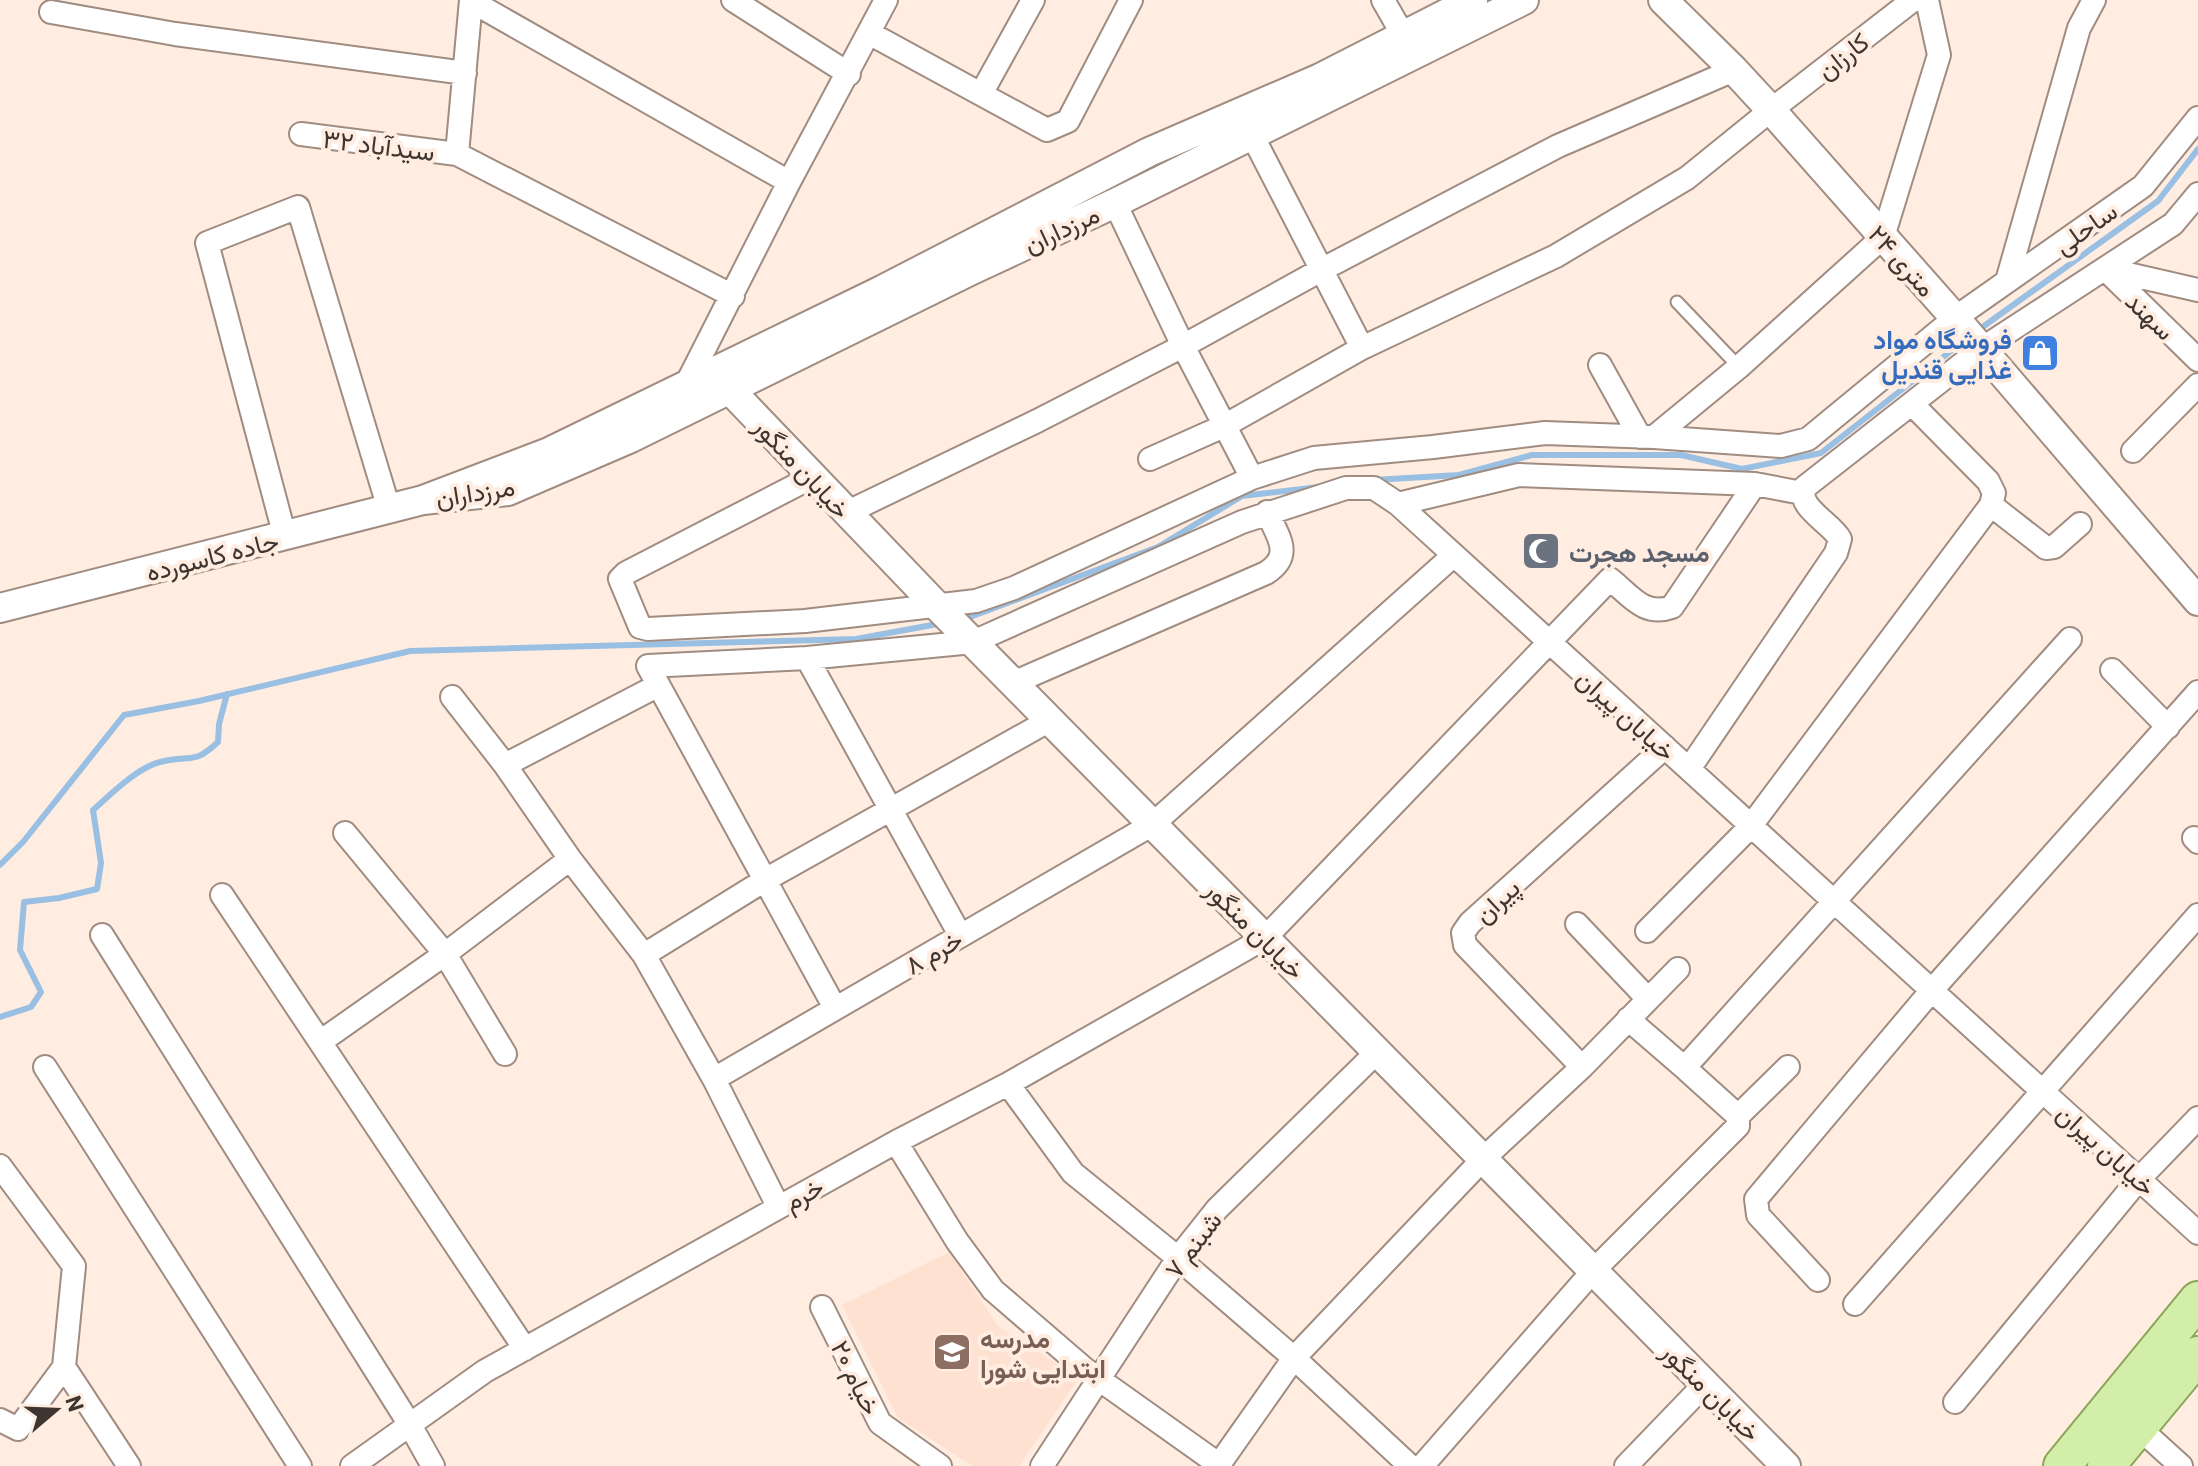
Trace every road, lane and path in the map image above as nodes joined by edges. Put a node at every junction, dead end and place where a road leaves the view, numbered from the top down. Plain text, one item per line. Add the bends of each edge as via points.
1 (471, 0) edge
2 (733, 0) edge
3 (886, 0) edge
4 (1033, 0) edge
5 (1131, 0) edge
6 (1383, 0) edge
7 (1473, 0) edge
8 (1524, 0) edge
9 (1663, 0) edge
10 (1913, 0) edge
11 (1927, 0) edge
12 (2094, 0) edge
13 (51, 12) dead end
14 (869, 33) junction
15 (1403, 35) junction
16 (1734, 70) junction
17 (465, 73) junction
18 (849, 74) junction
19 (981, 94) junction
20 (1771, 110) junction
21 (2198, 118) edge
22 (301, 134) dead end
23 (1252, 135) junction
24 (457, 154) junction
25 (789, 182) junction
26 (2198, 194) edge
27 (1115, 203) junction
28 (1883, 237) junction
29 (2105, 269) junction
30 (1321, 270) junction
31 (2007, 281) junction
32 (2198, 290) edge
33 (733, 296) junction
34 (1677, 302) dead end
35 (1955, 318) junction
36 (1183, 346) junction
37 (1362, 348) junction
38 (1980, 350) junction
39 (2198, 360) edge
40 (1600, 365) dead end
41 (1739, 367) junction
42 (686, 385) junction
43 (2198, 385) edge
44 (730, 390) junction
45 (1912, 404) junction
46 (1224, 426) junction
47 (1647, 437) junction
48 (2133, 451) dead end
49 (1150, 459) dead end
50 (812, 477) junction
51 (1252, 478) junction
52 (1755, 484) junction
53 (1802, 493) junction
54 (423, 500) junction
55 (1398, 504) junction
56 (1991, 505) junction
57 (389, 509) junction
58 (1267, 512) junction
59 (846, 513) junction
60 (2080, 524) dead end
61 (285, 537) junction
62 (1454, 555) junction
63 (2198, 600) edge
64 (936, 605) junction
65 (0, 608) edge
66 (2070, 639) dead end
67 (973, 642) junction
68 (1549, 643) junction
69 (807, 658) junction
70 (2112, 670) dead end
71 (1013, 683) junction
72 (657, 686) junction
73 (2198, 692) edge
74 (452, 697) dead end
75 (1050, 720) junction
76 (2168, 727) junction
77 (1665, 747) junction
78 (505, 765) junction
79 (1689, 769) junction
80 (891, 809) junction
81 (1153, 824) junction
82 (1750, 827) junction
83 (345, 833) dead end
84 (570, 859) junction
85 (765, 880) junction
86 (222, 895) dead end
87 (1833, 900) junction
88 (2198, 915) edge
89 (1577, 924) dead end
90 (1647, 931) dead end
91 (102, 935) dead end
92 (960, 935) junction
93 (1265, 938) junction
94 (445, 954) junction
95 (644, 955) junction
96 (1678, 969) dead end
97 (1932, 990) junction
98 (1648, 999) junction
99 (835, 1008) junction
100 (1628, 1019) junction
101 (320, 1042) junction
102 (1377, 1052) junction
103 (505, 1054) dead end
104 (45, 1067) dead end
105 (1582, 1067) junction
106 (1788, 1067) dead end
107 (1687, 1070) junction
108 (714, 1079) junction
109 (1008, 1084) junction
110 (2043, 1092) junction
111 (1738, 1116) junction
112 (2198, 1118) edge
113 (896, 1142) junction
114 (1483, 1159) junction
115 (0, 1166) edge
116 (2139, 1179) junction
117 (778, 1206) junction
118 (2198, 1233) edge
119 (1178, 1258) junction
120 (1593, 1271) junction
121 (1818, 1280) dead end
122 (2198, 1300) edge
123 (1855, 1304) dead end
124 (822, 1307) dead end
125 (525, 1349) junction
126 (2198, 1355) edge
127 (1294, 1358) junction
128 (64, 1367) junction
129 (1100, 1379) junction
130 (1705, 1384) junction
131 (1955, 1402) dead end
132 (0, 1420) edge
133 (410, 1425) junction
134 (2138, 1427) junction
135 (129, 1466) edge
136 (300, 1466) edge
137 (352, 1466) edge
138 (433, 1466) edge
139 (940, 1466) edge
140 (1042, 1466) edge
141 (1219, 1466) edge
142 (1410, 1466) edge
143 (1422, 1466) edge
144 (1626, 1466) edge
145 (1786, 1466) edge
146 (2062, 1466) edge
147 (2106, 1466) edge
148 (2181, 1466) edge

1 - 17 street
1 - 25 street
2 - 18 street
3 - 14 street
4 - 19 street
5 - 19 street via 1068,121 1047,130
6 - 15 street
7 - 15 street, مرزداران
8 - 23 street, مرزداران
9 - 16 street, ۲۴ متری
10 - 20 street, کارزان
11 - 28 street via 1939,55
12 - 31 street via 2079,28
13 - 17 street
14 - 18 street
14 - 19 street
15 - 42 street, مرزداران via 1320,78 1149,152
16 - 20 street, ۲۴ متری
16 - 30 street via 1558,146
17 - 24 street
18 - 25 street
20 - 28 street, ۲۴ متری
20 - 37 street, کارزان via 1687,178 1556,256
21 - 31 street, ساحلی via 2143,186
22 - 24 street, سیدآباد ۳۲
23 - 27 street, مرزداران
23 - 30 street
24 - 33 street, سیدآباد ۳۲
25 - 33 street
26 - 29 street, ساحلی via 2173,224
27 - 36 street
27 - 44 street, مرزداران
28 - 35 street, ۲۴ متری
28 - 41 street
29 - 32 street
29 - 38 street, ساحلی
29 - 39 street, سهند
30 - 36 street
30 - 37 street
31 - 35 street, ساحلی
33 - 42 street
34 - 41 lane
35 - 38 street, ۲۴ متری
35 - 47 street, ساحلی via 1808,439 1781,446
36 - 46 street
36 - 59 street
37 - 46 street, کارزان
38 - 45 street, ساحلی
38 - 63 street, ۲۴ متری
40 - 47 street
41 - 47 street
42 - 54 street, مرزداران via 549,452
43 - 48 street
44 - 50 street, خیابان منگور
44 - 54 street, مرزداران via 508,491
45 - 53 street, ساحلی
45 - 56 street via 1988,481 1994,493
46 - 49 street, کارزان
46 - 51 street
47 - 51 street, ساحلی via 1545,433 1338,454
50 - 59 street, خیابان منگور
50 - 64 street, ساحلی via 626,573 620,579 622,588 640,627 805,621
51 - 64 street, ساحلی via 1014,588 976,601
52 - 53 street
52 - 55 street via 1519,475
52 - 68 street, خرم via 1672,607 1648,611 1610,579
53 - 79 street via 1840,539 1836,553
54 - 57 street, جاده کاسورده
55 - 58 street, خیابان پیران via 1374,488 1362,487
55 - 62 street, خیابان پیران
56 - 60 street via 2046,548
56 - 82 street
57 - 61 street, جاده کاسورده
57 - 61 street via 298,207 207,243
58 - 67 street, خیابان پیران
58 - 71 street via 1281,543 1278,565
59 - 64 street, خیابان منگور
61 - 65 street, جاده کاسورده
62 - 68 street, خیابان پیران
62 - 81 street, خرم ۸
64 - 67 street, خیابان منگور
66 - 87 street
67 - 69 street, خیابان پیران
67 - 71 street, خیابان منگور
68 - 77 street, خیابان پیران
68 - 93 street, خرم
69 - 72 street, خیابان پیران via 648,666
69 - 80 street
70 - 76 street
71 - 75 street, خیابان منگور
72 - 78 street
72 - 85 street
73 - 76 street
74 - 78 street
75 - 80 street
75 - 81 street, خیابان منگور
76 - 97 street
77 - 79 street, خیابان پیران
77 - 105 street, پیران via 1463,933 1465,945
78 - 84 street
79 - 82 street, خیابان پیران
80 - 85 street
80 - 92 street
81 - 92 street, خرم ۸
81 - 93 street, خیابان منگور
82 - 87 street, خیابان پیران
82 - 90 street
83 - 94 street
84 - 94 street
84 - 95 street
85 - 95 street
85 - 99 street
86 - 101 street
87 - 97 street, خیابان پیران
87 - 107 street
88 - 110 street
89 - 98 street
91 - 133 street
92 - 99 street, خرم ۸
93 - 102 street, خیابان منگور
93 - 109 street, خرم
94 - 101 street
94 - 103 street
95 - 108 street
96 - 98 street
97 - 110 street, خیابان پیران
97 - 121 street via 1756,1199 1758,1215
98 - 100 street
99 - 108 street, خرم ۸
100 - 105 street
100 - 107 street
101 - 125 street
102 - 114 street, خیابان منگور
102 - 119 street, شبنم ۷ via 1217,1209
104 - 136 street
105 - 114 street
106 - 111 street
107 - 111 street
108 - 117 street
109 - 113 street, خرم
109 - 119 street via 1073,1173
110 - 116 street, خیابان پیران
110 - 123 street
111 - 120 street via 1738,1126
112 - 116 street
113 - 117 street, خرم
113 - 129 street via 993,1290
114 - 120 street, خیابان منگور
114 - 127 street
115 - 128 street via 74,1266
116 - 118 street, خیابان پیران
116 - 131 street
117 - 125 street, خرم
119 - 127 street
119 - 129 street, شبنم ۷
120 - 130 street, خیابان منگور
120 - 143 street
122 - 146 main road
124 - 139 street, خیام ۲۰ via 880,1423
125 - 133 street, خرم
126 - 134 main road
127 - 141 street
127 - 142 street
128 - 132 street via 18,1429
128 - 135 street
129 - 140 street, شبنم ۷
129 - 141 street
130 - 144 street
130 - 145 street, خیابان منگور
133 - 137 street, خرم
133 - 138 street
134 - 147 main road
134 - 148 street

